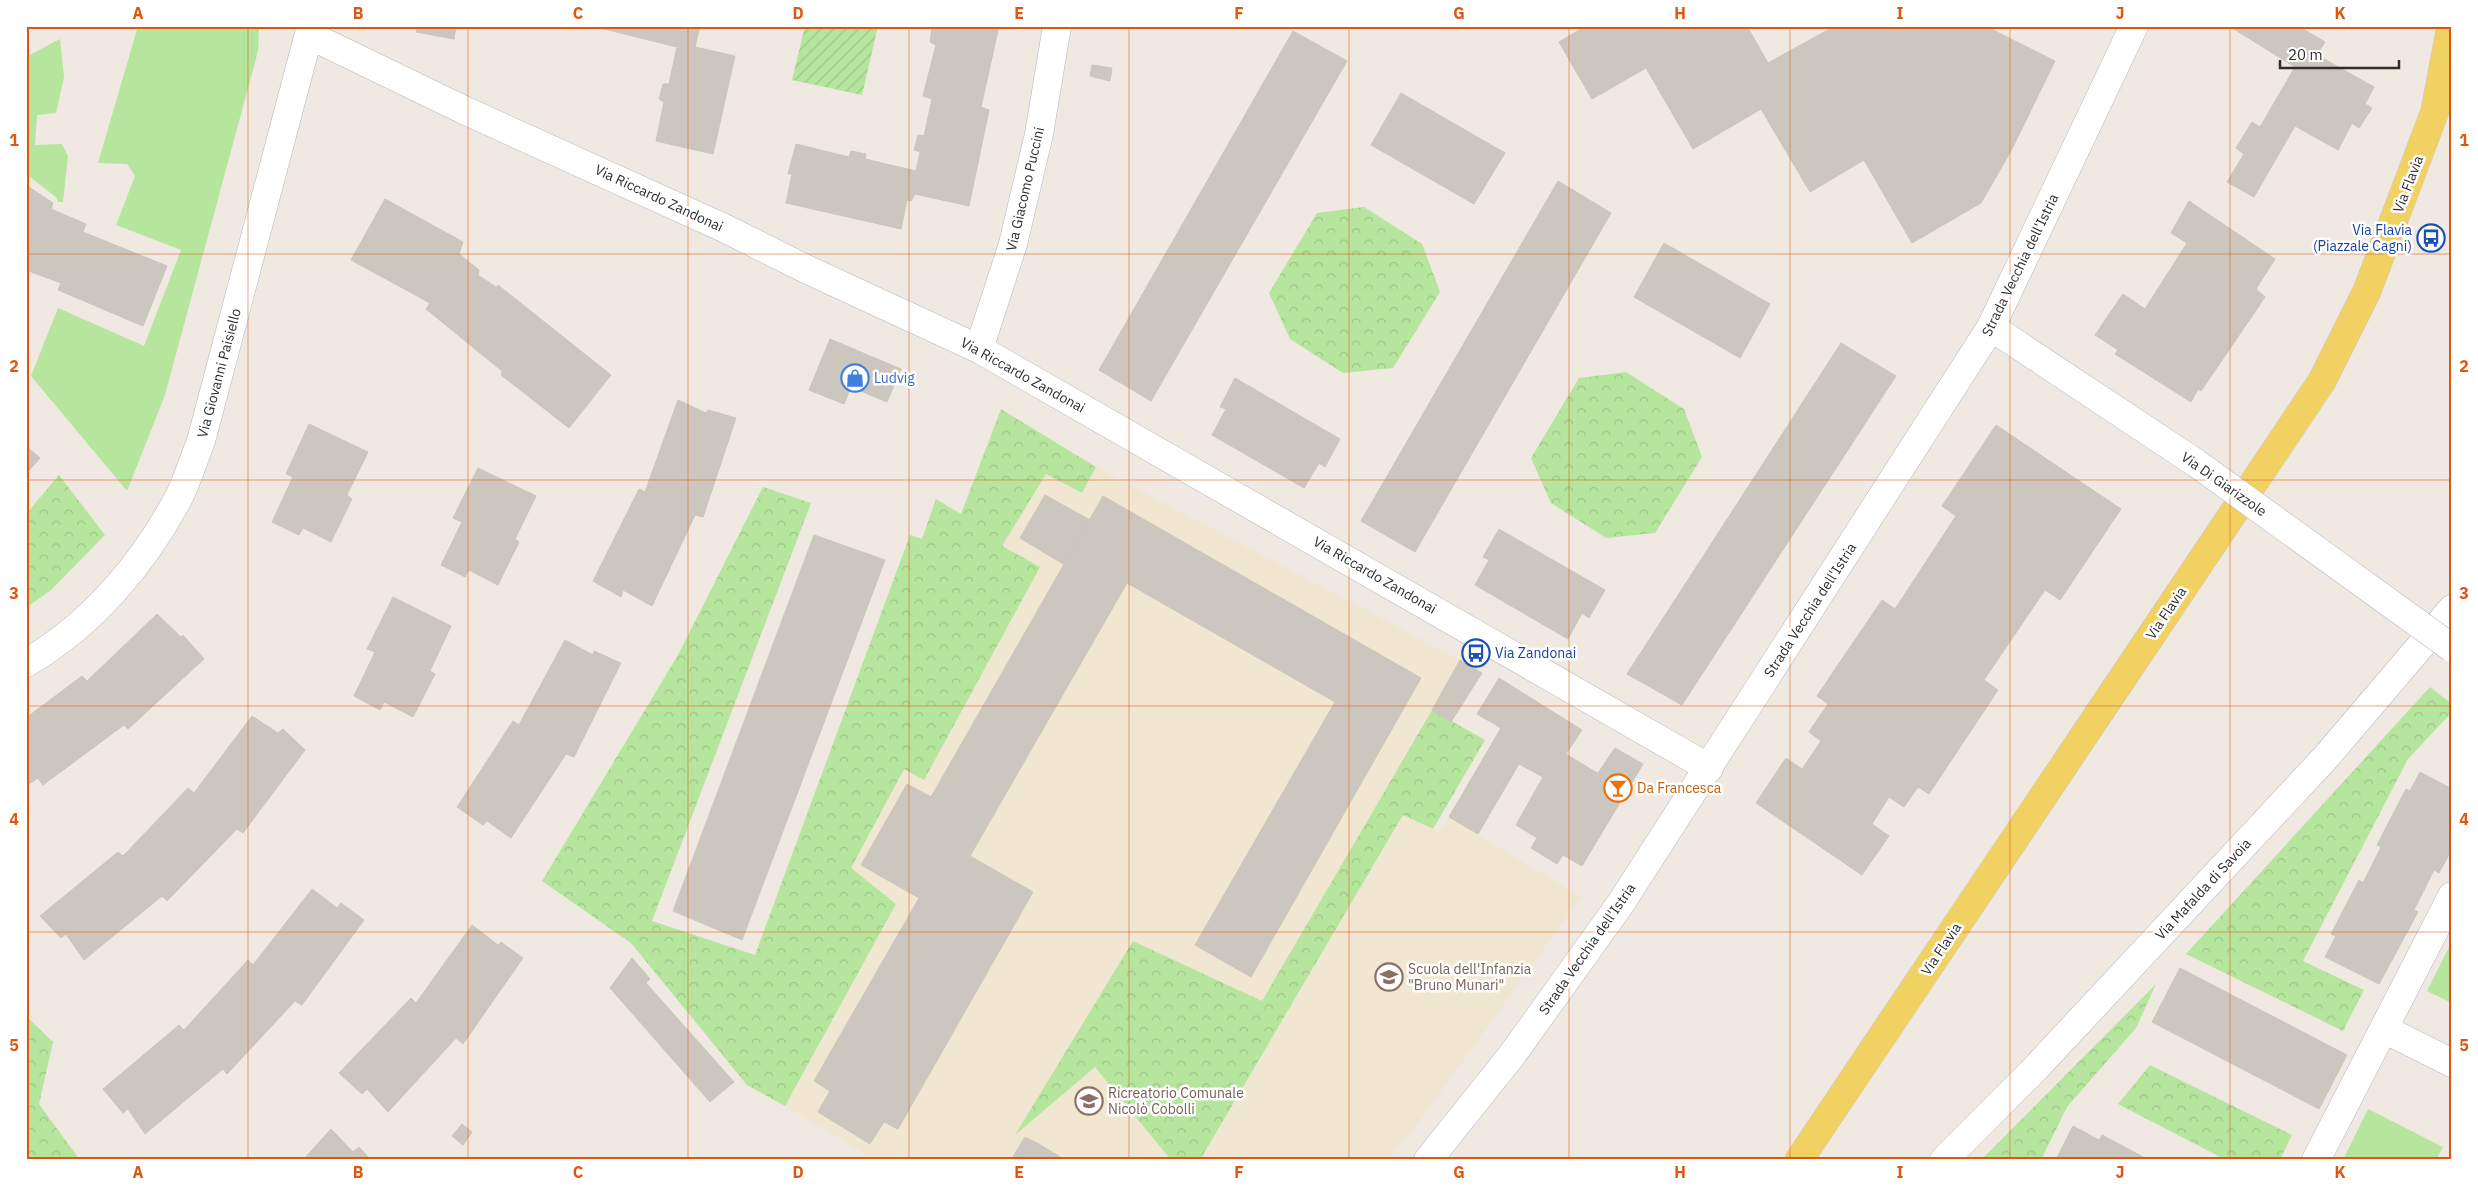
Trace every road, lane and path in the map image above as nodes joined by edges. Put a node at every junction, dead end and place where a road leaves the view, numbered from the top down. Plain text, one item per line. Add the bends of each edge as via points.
1 (1057, 26) edge
2 (2134, 26) edge
3 (2451, 26) edge
4 (310, 30) edge
5 (1991, 327) junction
6 (979, 349) junction
7 (2452, 609) edge
8 (2452, 648) edge
9 (26, 663) edge
10 (1709, 768) junction
11 (2452, 896) edge
12 (2384, 1029) junction
13 (2452, 1063) edge
14 (1428, 1160) edge
15 (1799, 1160) edge
16 (1944, 1160) edge
17 (2316, 1160) edge

1 - 6 street, Via Giacomo Puccini via 1039,134 1013,244
2 - 5 street, Strada Vecchia dell'Istria
3 - 15 main road, Via Flavia via 2435,110 2419,155 2367,291 2322,381
4 - 6 street, Via Riccardo Zandonai via 457,106
4 - 9 street, Via Giovanni Paisiello via 201,441 180,493 149,548 110,594 73,630
5 - 8 street, Via Di Giarizzole, bridge via 2196,463
5 - 10 street, Strada Vecchia dell'Istria
6 - 10 street, Via Riccardo Zandonai
7 - 16 street, Via Mafalda di Savoia via 2326,757 2032,1072
10 - 14 street, Strada Vecchia dell'Istria via 1621,903 1512,1055
11 - 12 street
12 - 13 street
12 - 17 street

